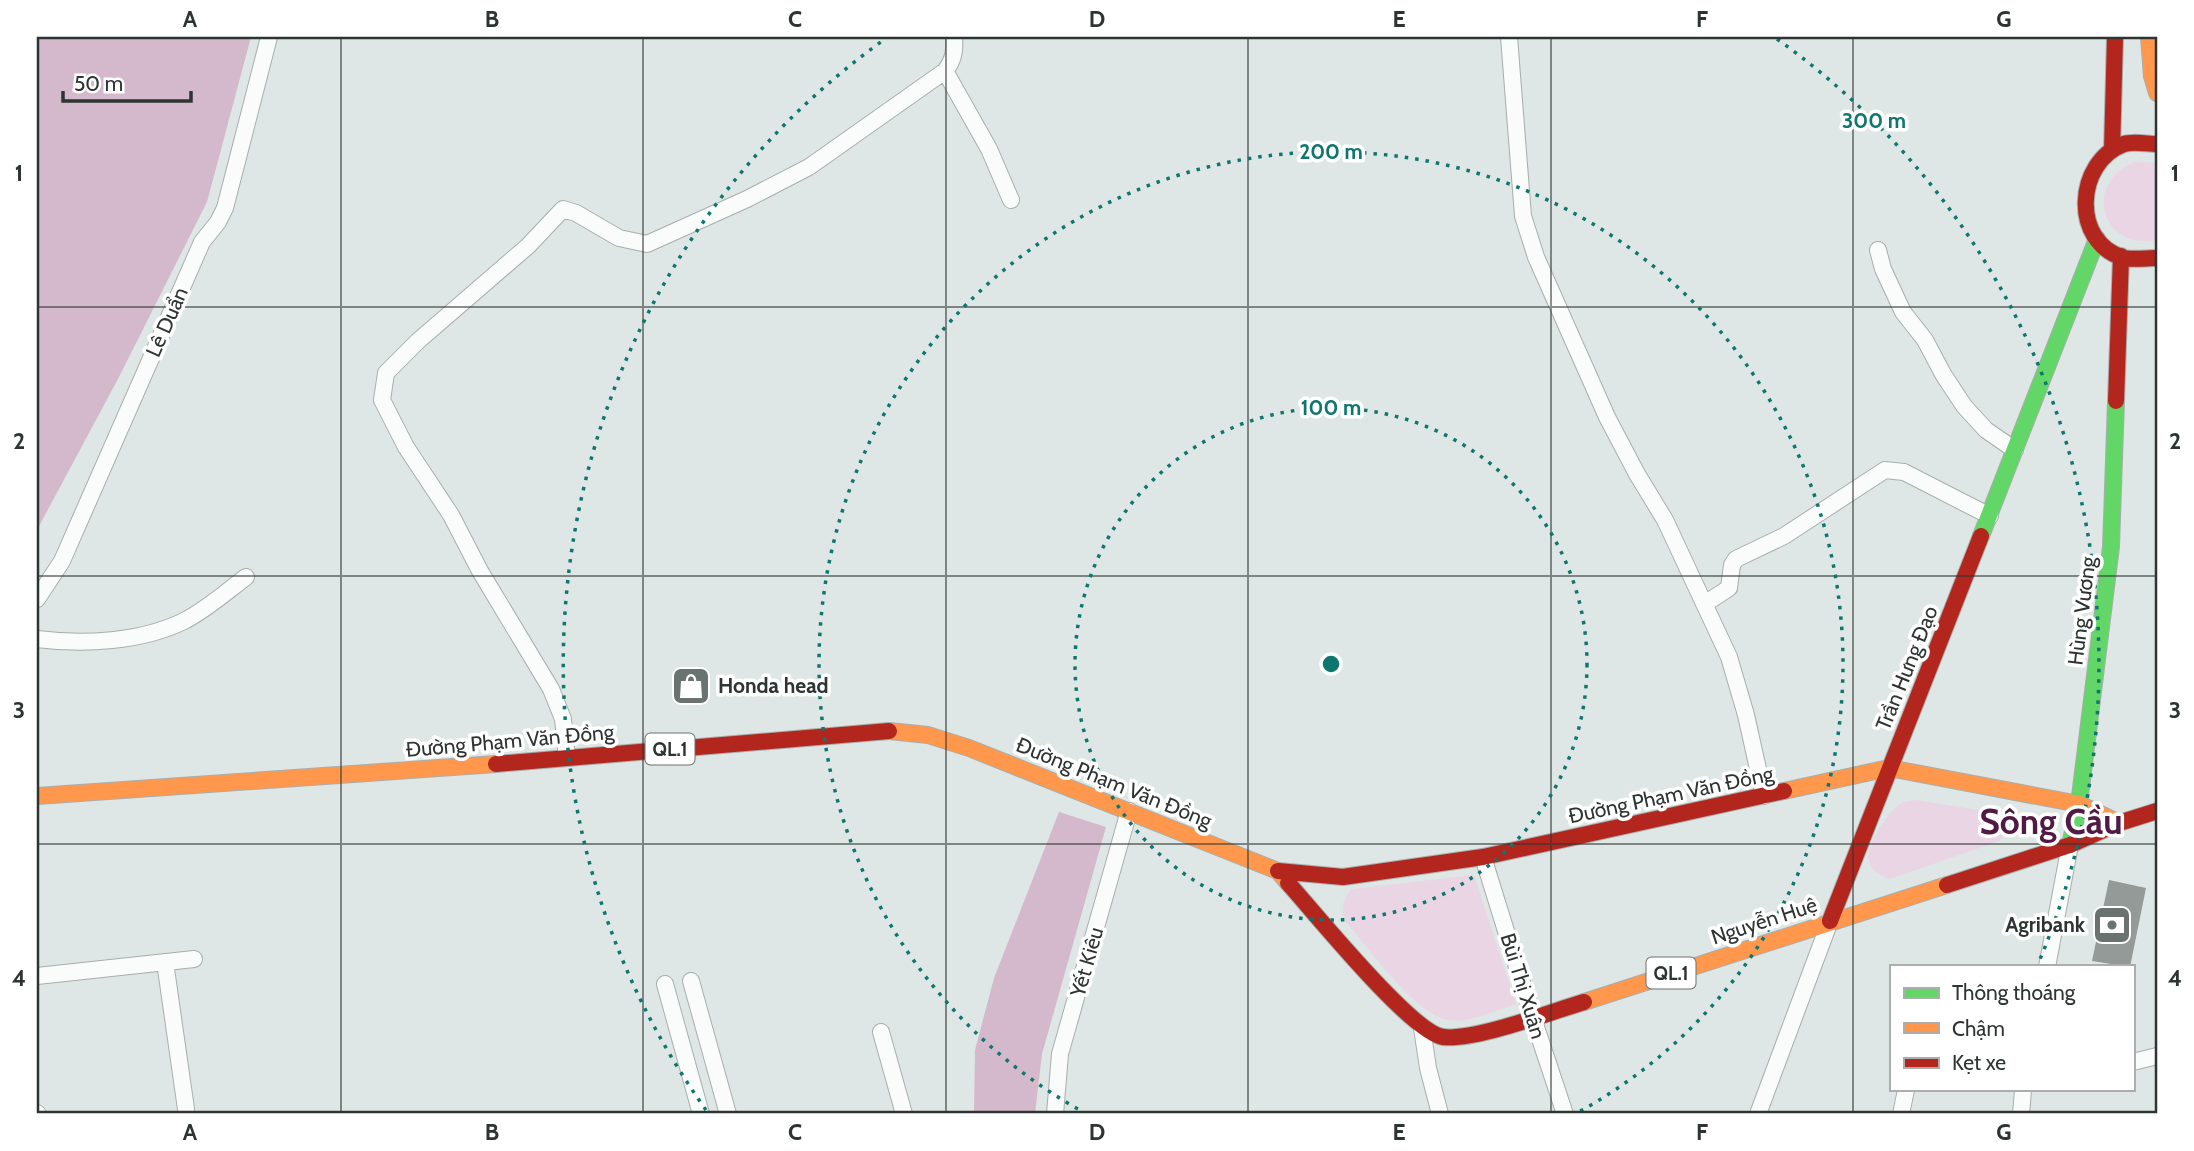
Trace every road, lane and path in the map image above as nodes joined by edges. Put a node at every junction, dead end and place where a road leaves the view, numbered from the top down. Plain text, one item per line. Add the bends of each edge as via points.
1 (269, 37) edge
2 (954, 37) edge
3 (1509, 37) edge
4 (2115, 37) edge
5 (2149, 37) edge
6 (945, 71) junction
7 (2157, 93) edge
8 (2157, 144) edge
9 (2112, 150) junction
10 (1011, 200) dead end
11 (2097, 239) junction
12 (1878, 250) dead end
13 (2121, 256) junction
14 (2157, 258) edge
15 (2015, 450) junction
16 (1990, 516) junction
17 (246, 577) dead end
18 (37, 599) edge
19 (1706, 603) junction
20 (37, 639) edge
21 (567, 758) junction
22 (1889, 768) junction
23 (37, 796) edge
24 (1764, 796) junction
25 (2079, 804) junction
26 (1129, 811) junction
27 (2157, 811) edge
28 (2119, 823) junction
29 (2070, 845) junction
30 (1483, 857) junction
31 (1278, 871) junction
32 (1830, 921) junction
33 (194, 959) dead end
34 (165, 962) junction
35 (2047, 965) edge
36 (37, 976) edge
37 (691, 981) dead end
38 (665, 984) dead end
39 (1533, 1018) junction
40 (1422, 1028) junction
41 (881, 1032) dead end
42 (2157, 1056) edge
43 (2134, 1062) edge
44 (1906, 1092) edge
45 (2025, 1092) edge
46 (186, 1110) dead end
47 (701, 1114) edge
48 (728, 1114) edge
49 (904, 1114) edge
50 (1055, 1114) edge
51 (1440, 1114) edge
52 (1565, 1114) edge
53 (1758, 1114) edge
54 (1901, 1114) edge
55 (2021, 1114) edge

1 - 18 street, Lê Duẩn via 225,208 196,255 62,561
2 - 6 street via 955,51
3 - 19 street via 1523,216 1536,257 1607,417
4 - 9 street
5 - 7 street
6 - 10 street via 989,149
6 - 21 street via 809,167 647,244 619,238 563,209 386,373 382,400 551,689 563,719
8 - 9 street via 2138,142
9 - 11 street via 2094,168 2085,191 2084,208
11 - 13 street
11 - 15 street, Trần Hưng Đạo
12 - 15 street via 1903,312 1964,406
13 - 14 street
13 - 25 street, Hùng Vương via 2111,547
15 - 16 street, Trần Hưng Đạo
16 - 19 street via 1903,472 1885,470 1784,536 1736,559 1729,588
16 - 22 street, Trần Hưng Đạo
17 - 20 street via 185,620 148,635 56,642
19 - 24 street via 1729,657
21 - 23 street, Đường Phạm Văn Đồng / QL.1
21 - 26 street, Đường Phạm Văn Đồng / QL.1 via 885,731 928,735
22 - 24 street, Đường Phạm Văn Đồng
22 - 25 street, Đường Phạm Văn Đồng
22 - 32 street, Trần Hưng Đạo
24 - 30 street, Đường Phạm Văn Đồng
25 - 28 street, Đường Phạm Văn Đồng
25 - 29 street, Hùng Vương
26 - 31 street, Đường Phạm Văn Đồng / QL.1
26 - 50 street, Yết Kiêu via 1060,1054
27 - 28 street, QL.1
28 - 29 street, Nguyễn Huệ / QL.1
29 - 32 street, Nguyễn Huệ / QL.1
29 - 35 street, Hùng Vương
30 - 31 street, Đường Phạm Văn Đồng via 1343,877
30 - 39 street, Bùi Thị Xuân
31 - 40 street, Nguyễn Huệ / QL.1
32 - 39 street, Nguyễn Huệ / QL.1
32 - 53 street, Trần Hưng Đạo
33 - 34 street
34 - 36 street
34 - 46 street
37 - 48 street
38 - 47 street
39 - 40 street, Nguyễn Huệ / QL.1 via 1471,1035 1442,1037
39 - 52 street, Bùi Thị Xuân
40 - 51 street
41 - 49 street
42 - 43 street
44 - 54 street
45 - 55 street

